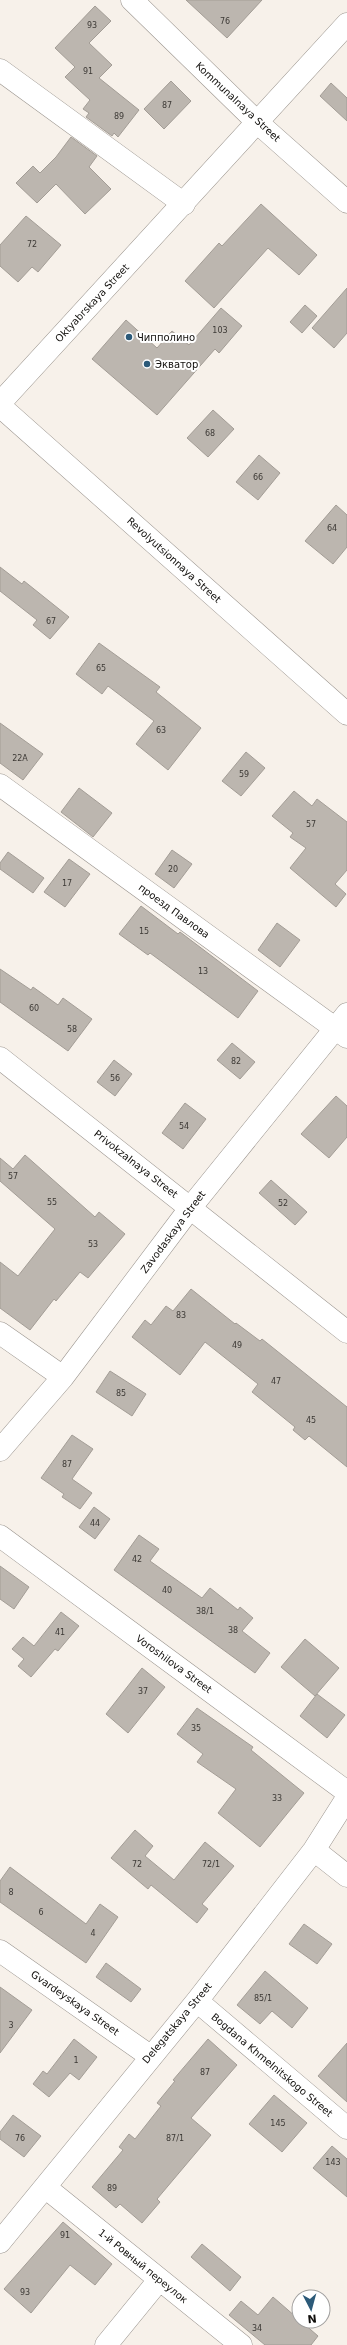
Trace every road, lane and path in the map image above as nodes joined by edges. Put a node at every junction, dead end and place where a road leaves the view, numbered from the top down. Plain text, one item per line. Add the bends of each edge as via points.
1 (132, 0) edge
2 (347, 24) edge
3 (0, 70) edge
4 (258, 123) junction
5 (347, 202) edge
6 (184, 204) junction
7 (0, 404) edge
8 (347, 714) edge
9 (0, 785) edge
10 (343, 1027) edge
11 (0, 1058) edge
12 (191, 1207) junction
13 (347, 1332) edge
14 (0, 1333) edge
15 (63, 1377) junction
16 (0, 1450) edge
17 (0, 1536) edge
18 (347, 1792) edge
19 (347, 1798) edge
20 (314, 1850) junction
21 (347, 1876) edge
22 (0, 1951) edge
23 (197, 2001) junction
24 (150, 2056) junction
25 (347, 2128) edge
26 (45, 2187) junction
27 (0, 2242) edge
28 (159, 2280) junction
29 (106, 2345) edge
30 (241, 2345) edge

1 - 4 street, Kommunalnaya Street
2 - 4 street, Oktyabrskaya Street
3 - 6 street
4 - 5 street, Kommunalnaya Street
4 - 6 street, Oktyabrskaya Street
6 - 7 street, Oktyabrskaya Street
7 - 8 street, Revolyutsionnaya Street
9 - 10 street, проезд Павлова
10 - 12 street, Zavodaskaya Street
11 - 12 street, Privokzalnaya Street
12 - 13 street, Privokzalnaya Street
12 - 15 street, Zavodaskaya Street
14 - 15 street
15 - 16 street, Zavodaskaya Street
17 - 18 street, Voroshilova Street
19 - 20 street, Delegatskaya Street
20 - 21 street
20 - 23 street, Delegatskaya Street
22 - 24 street, Gvardeyskaya Street
23 - 24 street, Delegatskaya Street
23 - 25 street, Bogdana Khmelnitskogo Street
24 - 26 street, Delegatskaya Street
26 - 27 street, Delegatskaya Street
26 - 28 street, 1-й Ровный переулок
28 - 29 street
28 - 30 street, 1-й Ровный переулок

